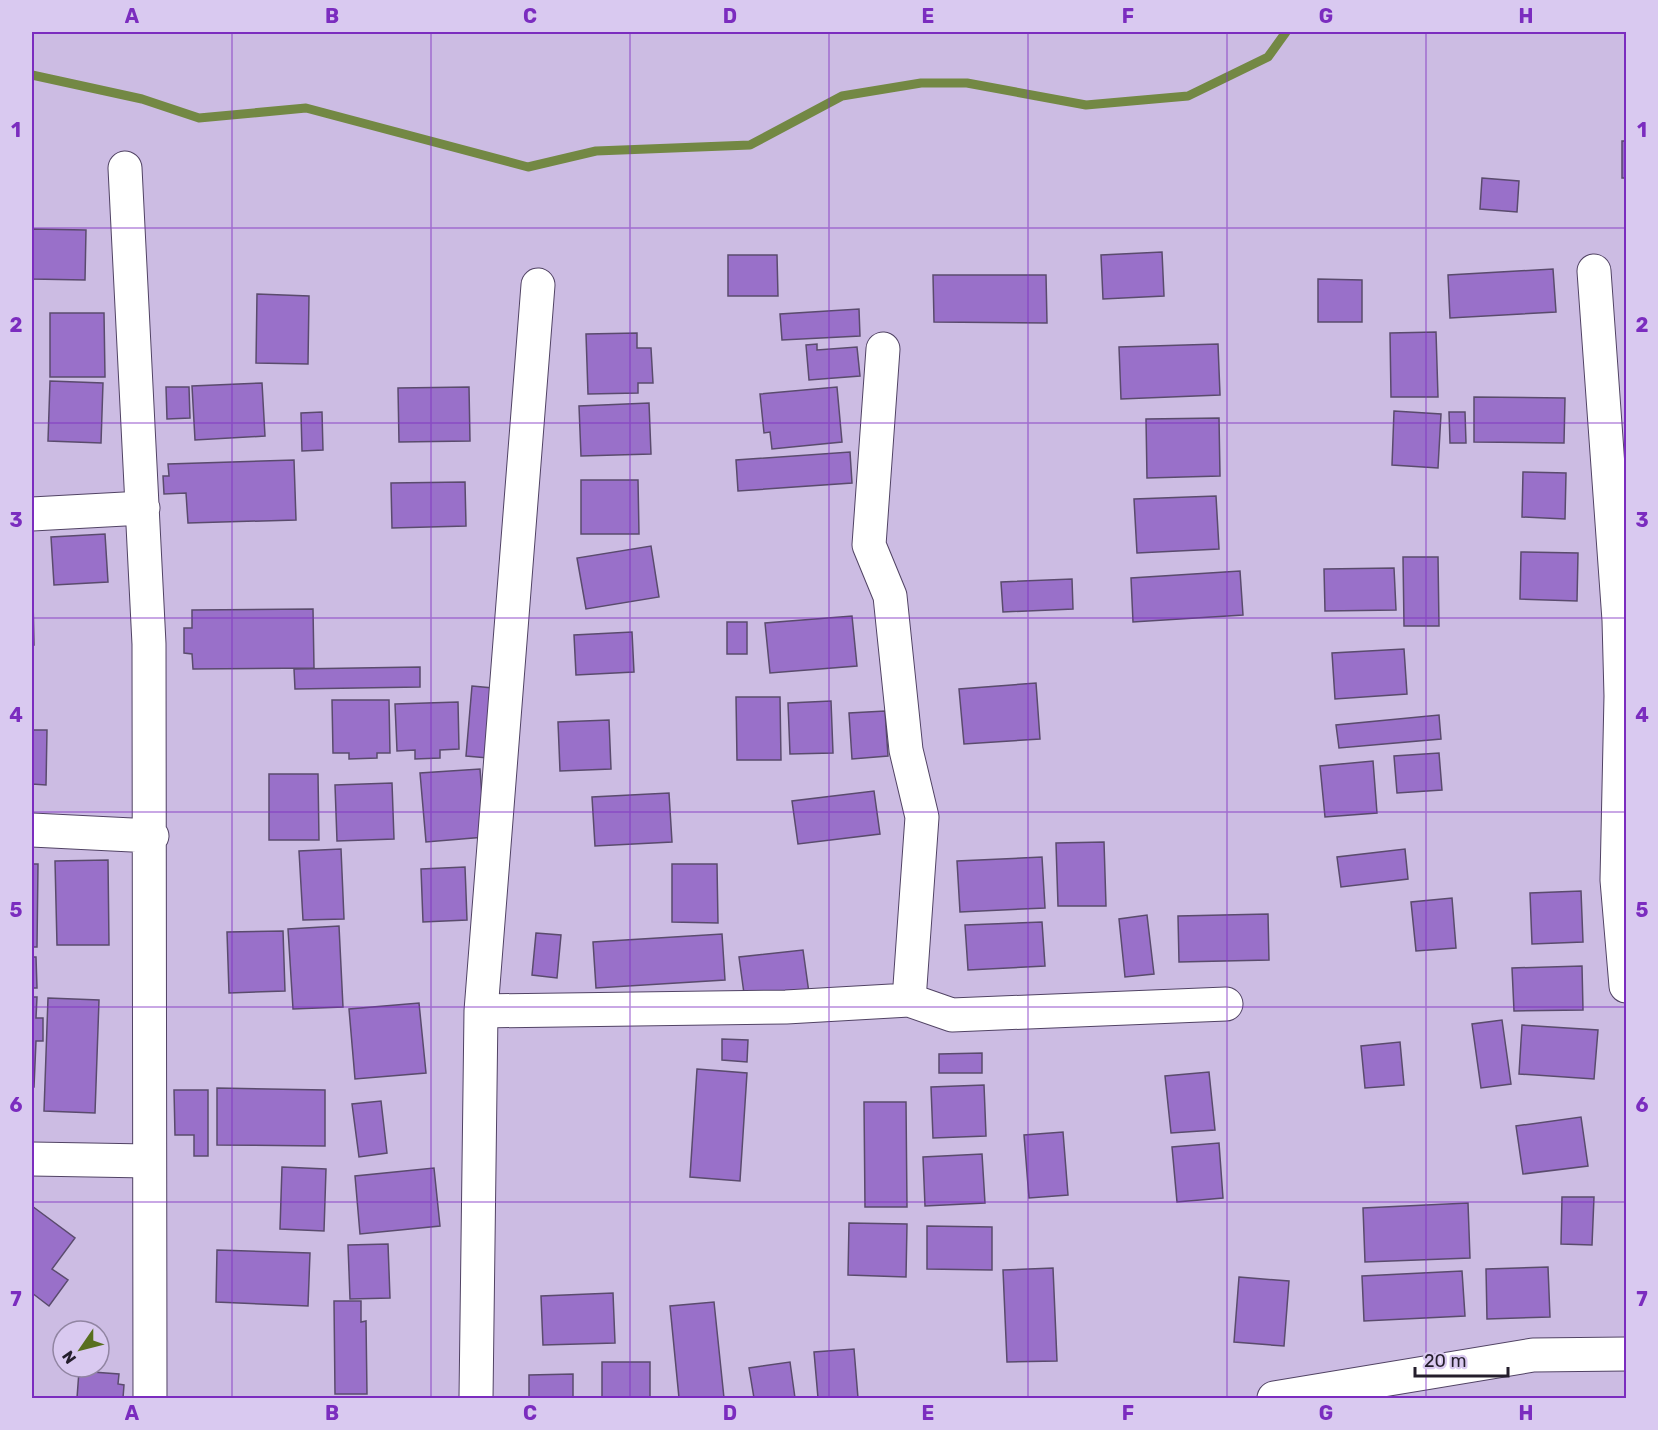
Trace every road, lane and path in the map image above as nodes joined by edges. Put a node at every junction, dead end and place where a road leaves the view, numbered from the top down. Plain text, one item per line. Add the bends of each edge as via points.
1 (125, 168) dead end
2 (1594, 271) dead end
3 (538, 285) dead end
4 (883, 348) dead end
5 (143, 508) junction
6 (32, 514) edge
7 (32, 830) edge
8 (152, 836) junction
9 (1626, 986) edge
10 (909, 1000) junction
11 (1226, 1004) dead end
12 (481, 1011) junction
13 (32, 1159) edge
14 (148, 1161) junction
15 (1626, 1354) edge
16 (150, 1398) edge
17 (476, 1398) edge
18 (1274, 1398) edge

1 - 5 street
2 - 9 street via 1619,620 1617,880
3 - 12 street
4 - 10 street via 869,545 890,596 906,750 922,817
5 - 6 street
5 - 8 street
7 - 8 street
8 - 14 street
10 - 11 street via 952,1014
10 - 12 street via 786,1007
12 - 17 street
13 - 14 street
14 - 16 street
15 - 18 street via 1533,1355

